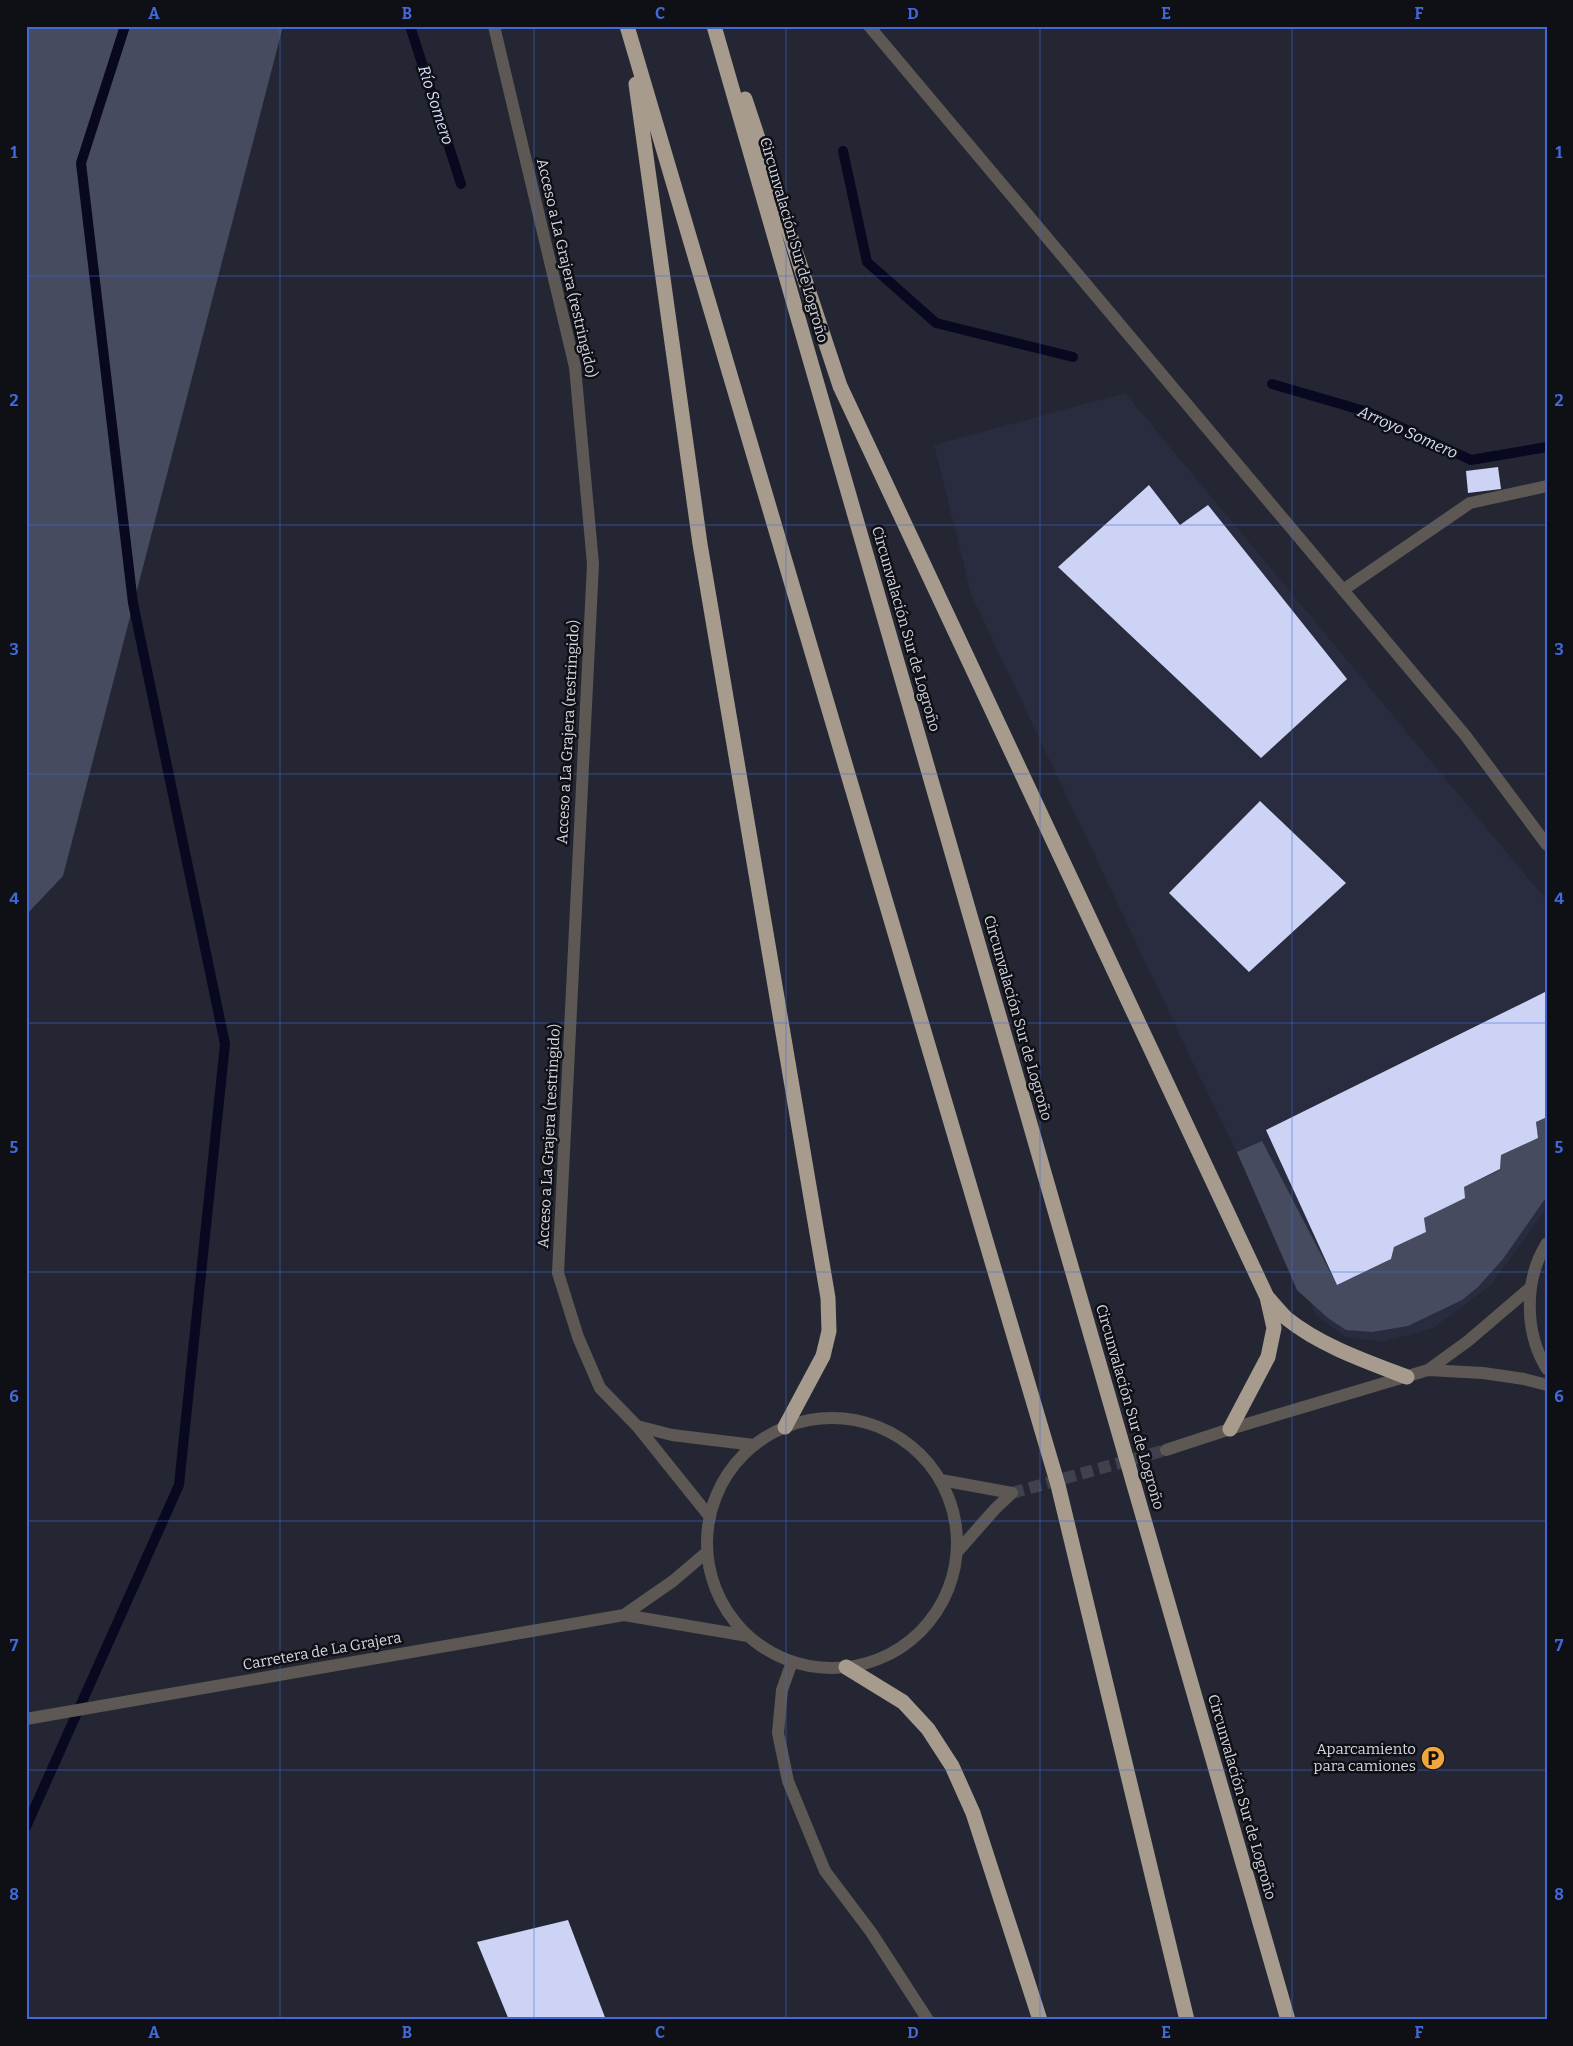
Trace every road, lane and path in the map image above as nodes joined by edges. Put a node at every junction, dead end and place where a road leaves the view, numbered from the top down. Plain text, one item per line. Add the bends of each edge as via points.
1 (494, 26) edge
2 (714, 26) edge
3 (722, 26) edge
4 (869, 26) edge
5 (628, 30) edge
6 (1547, 486) edge
7 (1343, 590) junction
8 (1547, 845) edge
9 (1547, 1243) edge
10 (1530, 1288) junction
11 (1267, 1297) junction
12 (1547, 1369) edge
13 (1428, 1370) junction
14 (1407, 1376) junction
15 (1547, 1385) edge
16 (636, 1426) junction
17 (785, 1427) junction
18 (1230, 1429) junction
19 (754, 1444) junction
20 (1166, 1450) tunnel mouth
21 (941, 1480) junction
22 (710, 1517) junction
23 (958, 1551) junction
24 (707, 1552) junction
25 (624, 1615) junction
26 (748, 1636) junction
27 (792, 1662) junction
28 (846, 1667) junction
29 (26, 1719) edge
30 (928, 2020) edge
31 (1040, 2020) edge
32 (1187, 2020) edge
33 (1288, 2020) edge

1 - 16 street, Acceso a La Grajera (restringido) via 576,368 593,564 558,1273 578,1337 600,1388
2 - 33 highway, Circunvalación Sur de Logroño
3 - 11 highway via 840,386
4 - 7 street
5 - 17 highway via 700,544 828,1298 829,1331 823,1356
5 - 32 highway via 1058,1485
6 - 7 street via 1470,503
7 - 8 street via 1465,735
9 - 10 street via 1540,1254
10 - 12 street via 1530,1323 1540,1358
10 - 13 street
11 - 14 highway via 1286,1317 1320,1340
11 - 18 highway via 1274,1328 1268,1357
13 - 14 street
13 - 15 street via 1483,1373
14 - 18 street
16 - 19 street via 672,1435
16 - 22 street, Acceso a La Grajera (restringido)
17 - 19 street
17 - 21 street via 819,1418 856,1419 890,1430 919,1452
18 - 20 street
19 - 22 street via 718,1489
21 - 23 street via 955,1514
21 - 23 street via 1012,1493
22 - 24 street
23 - 28 street via 946,1596 918,1634 879,1659
24 - 25 street, Carretera de La Grajera via 673,1581
24 - 26 street via 713,1584 728,1612
25 - 26 street, Carretera de La Grajera
25 - 29 street, Carretera de La Grajera
26 - 27 street via 769,1652
27 - 28 street via 813,1667
27 - 30 street via 782,1690 778,1733 788,1780 825,1871 871,1932
28 - 31 highway via 903,1702 928,1729 952,1766 988,1858

